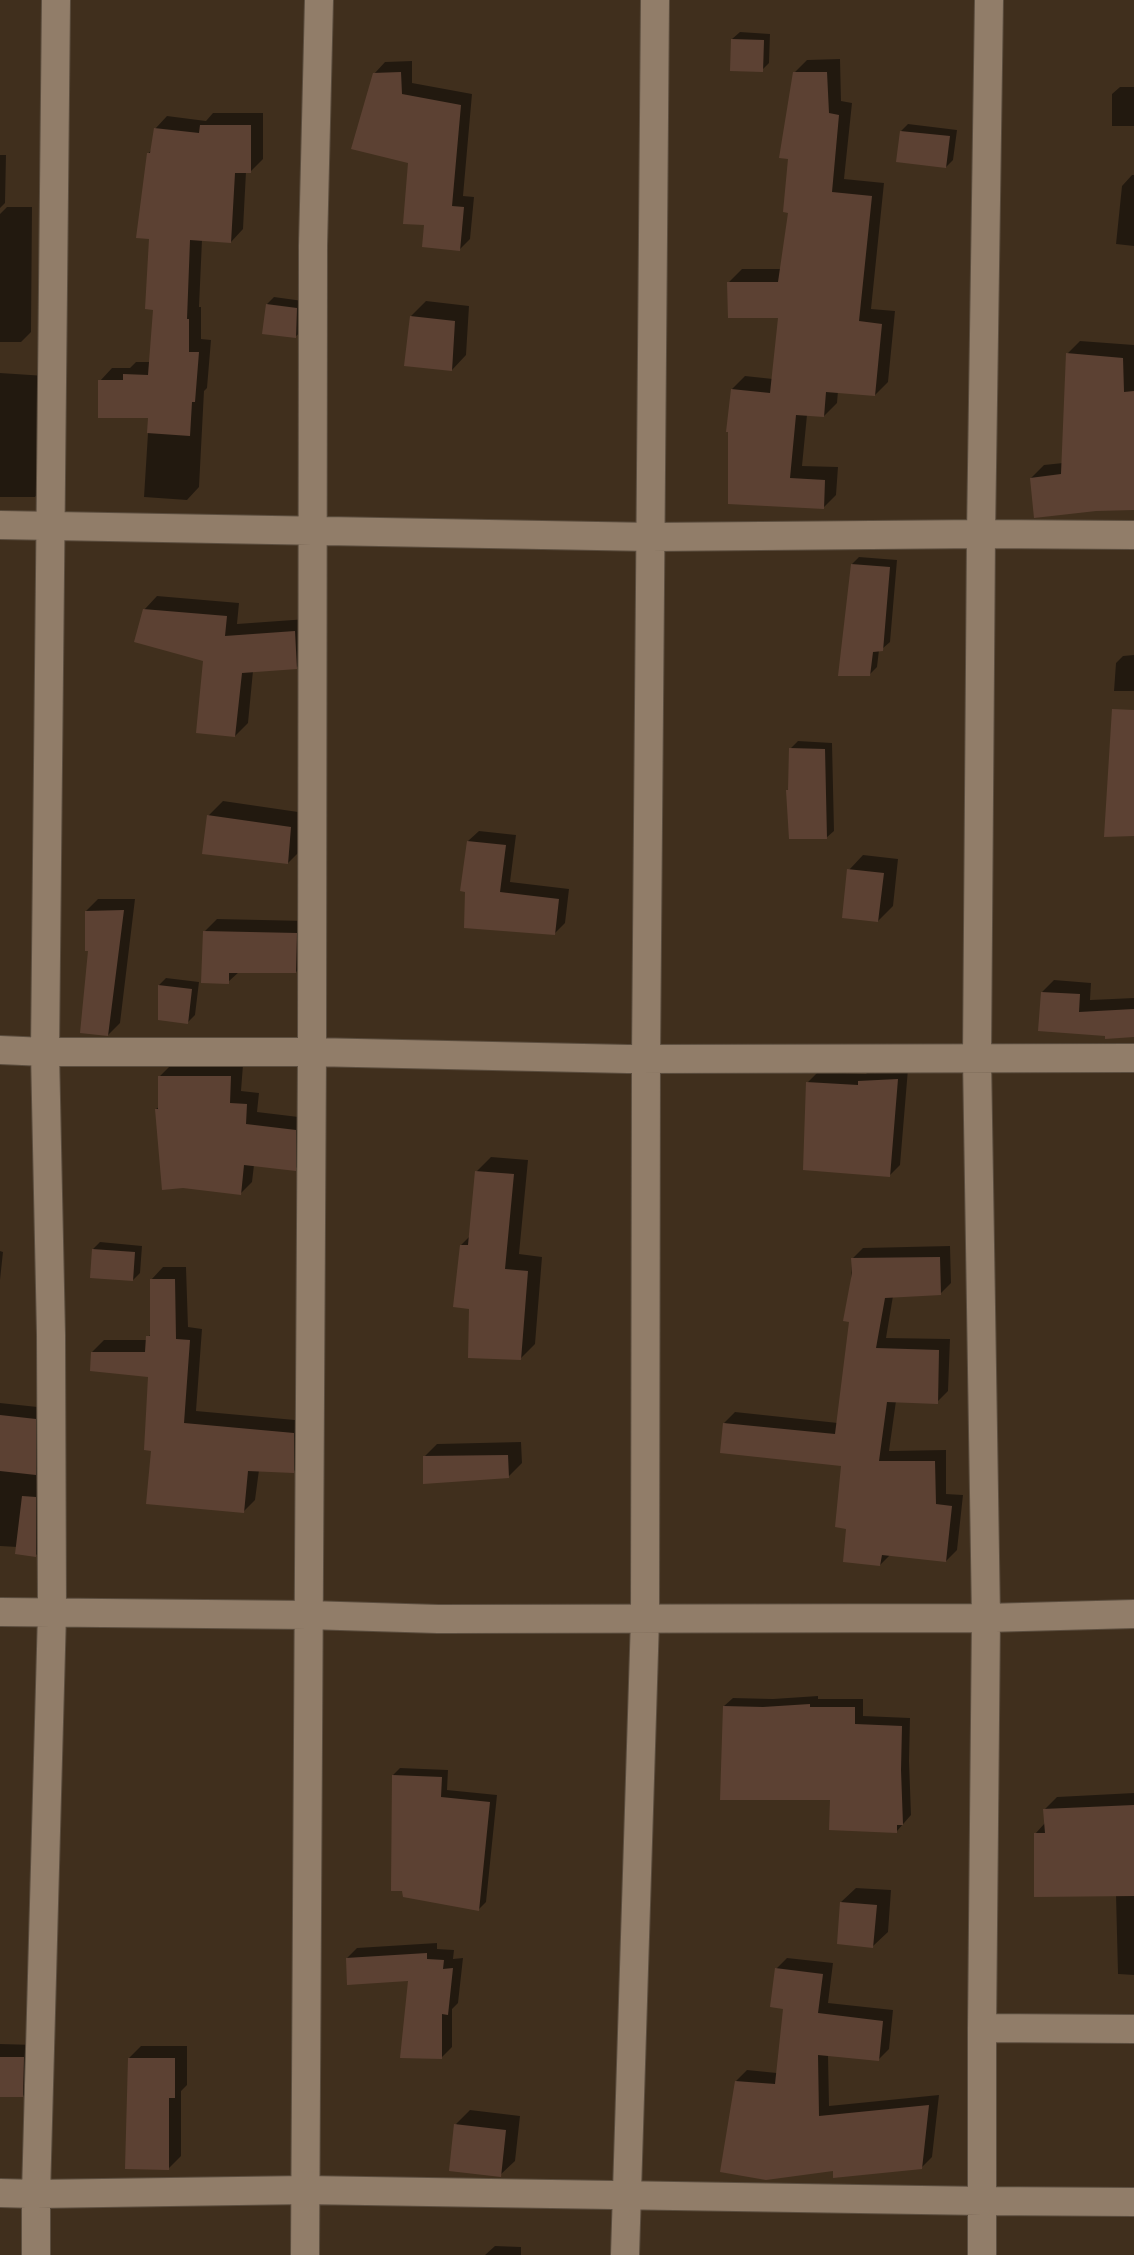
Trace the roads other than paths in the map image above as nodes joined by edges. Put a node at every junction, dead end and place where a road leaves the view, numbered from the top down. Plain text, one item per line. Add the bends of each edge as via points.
1 (56, 0) edge
2 (319, 0) edge
3 (655, 0) edge
4 (989, 0) edge
5 (0, 525) edge
6 (51, 528) junction
7 (313, 532) junction
8 (981, 534) junction
9 (1134, 535) edge
10 (650, 537) junction
11 (0, 1050) edge
12 (45, 1052) junction
13 (312, 1052) junction
14 (646, 1058) junction
15 (978, 1058) junction
16 (1134, 1058) edge
17 (0, 1612) edge
18 (52, 1613) junction
19 (1134, 1614) edge
20 (308, 1615) junction
21 (986, 1618) junction
22 (645, 1619) junction
23 (982, 2028) junction
24 (1134, 2029) edge
25 (305, 2190) junction
26 (0, 2193) edge
27 (36, 2194) junction
28 (625, 2195) junction
29 (982, 2201) junction
30 (1134, 2202) edge
31 (36, 2255) edge
32 (305, 2255) edge
33 (625, 2255) edge
34 (982, 2255) edge

1 - 6 street
2 - 7 street via 313,246
3 - 10 street
4 - 8 street
5 - 6 street
6 - 7 street
6 - 12 street
7 - 10 street
7 - 13 street
8 - 9 street
8 - 10 street
8 - 15 street
10 - 14 street
11 - 12 street
12 - 13 street
12 - 18 street
13 - 14 street
13 - 20 street
14 - 15 street
14 - 22 street
15 - 16 street
15 - 21 street
17 - 18 street
18 - 20 street
18 - 27 street
19 - 21 street
20 - 22 street
20 - 25 street
21 - 22 street
21 - 23 street
22 - 28 street
23 - 24 street
23 - 29 street
25 - 27 street
25 - 28 street
25 - 32 street
26 - 27 street
27 - 31 street
28 - 29 street
28 - 33 street
29 - 30 street
29 - 34 street

